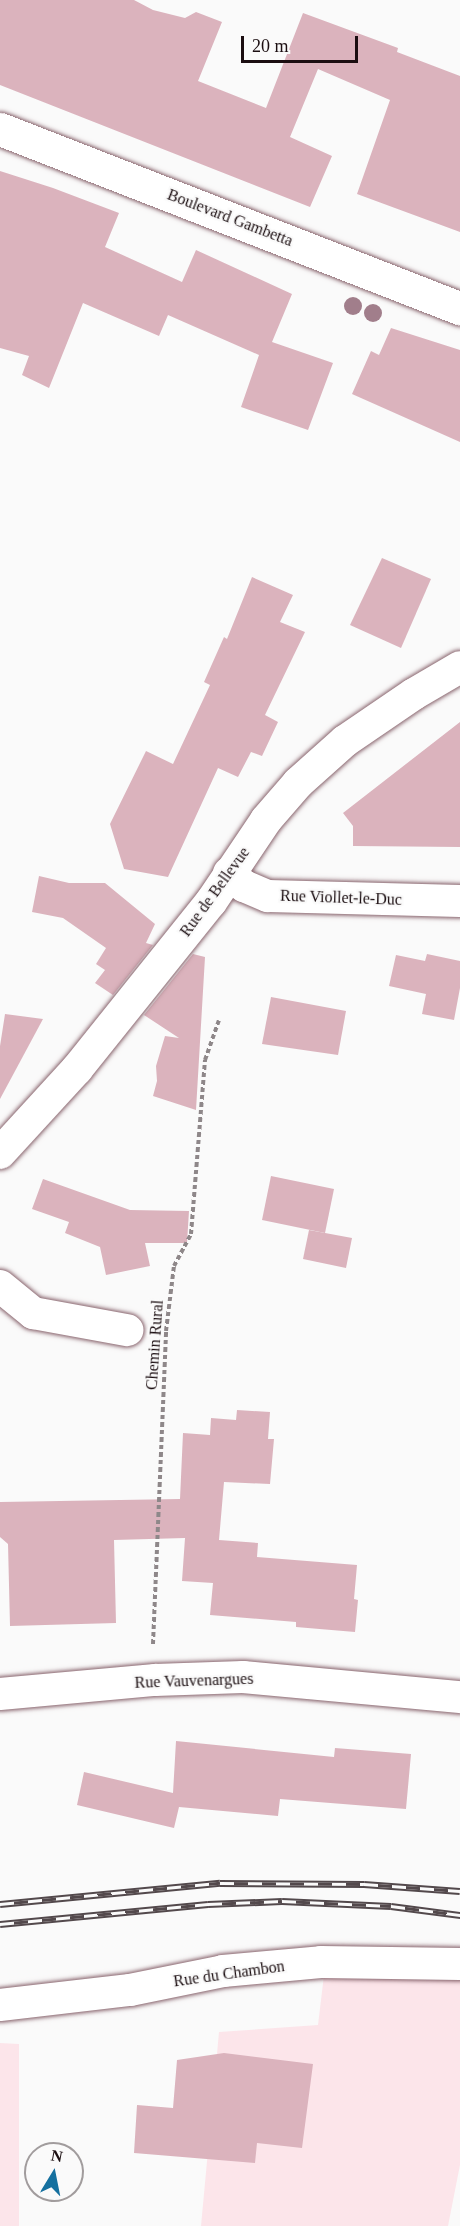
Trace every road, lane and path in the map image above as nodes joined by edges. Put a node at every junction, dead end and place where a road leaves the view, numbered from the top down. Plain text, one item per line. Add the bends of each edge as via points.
1 (0, 129) edge
2 (460, 309) edge
3 (460, 667) edge
4 (229, 873) junction
5 (460, 901) edge
6 (219, 1020) dead end
7 (0, 1153) edge
8 (0, 1286) edge
9 (127, 1330) dead end
10 (155, 1680) junction
11 (0, 1694) edge
12 (460, 1697) edge
13 (460, 1964) edge
14 (0, 2004) edge

1 - 2 main road, Boulevard Gambetta
3 - 4 street, Rue de Bellevue via 345,741 298,783
4 - 5 street, Rue Viollet-le-Duc via 244,886 268,896
4 - 7 street, Rue de Bellevue via 211,902 77,1069
6 - 10 path, Chemin Rural via 205,1060 191,1234 174,1266 165,1331 153,1624
8 - 9 street via 33,1313
10 - 11 street, Rue Vauvenargues
10 - 12 street, Rue Vauvenargues via 243,1677
13 - 14 street, Rue du Chambon via 321,1962 223,1971 130,1990

